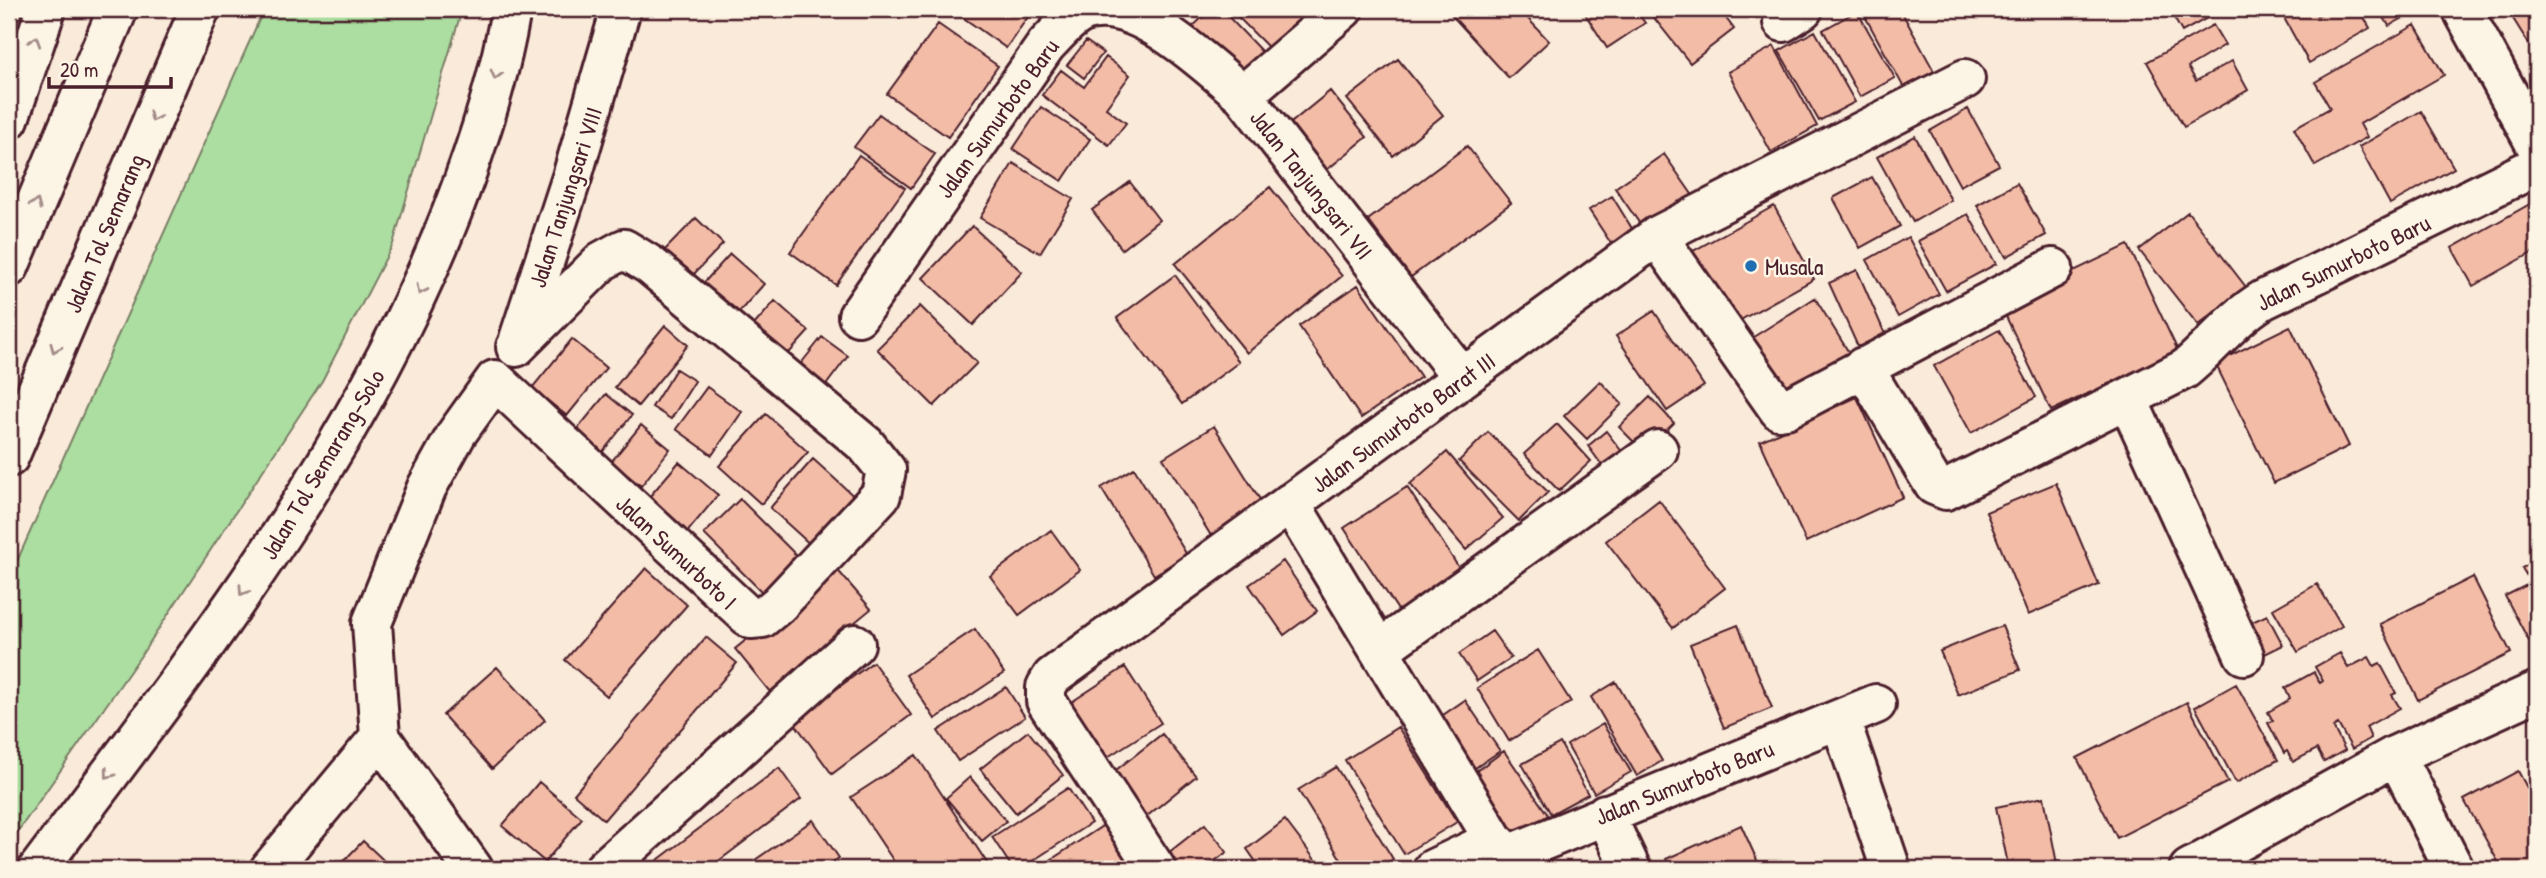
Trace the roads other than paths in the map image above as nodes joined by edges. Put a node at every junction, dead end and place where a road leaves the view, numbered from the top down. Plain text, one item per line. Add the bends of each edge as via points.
1 (46, 9) edge
2 (118, 9) edge
3 (200, 9) edge
4 (511, 9) edge
5 (621, 9) edge
6 (1343, 9) edge
7 (2462, 9) edge
8 (1965, 79) dead end
9 (1243, 95) junction
10 (9, 119) edge
11 (2537, 147) edge
12 (2537, 166) edge
13 (1657, 236) junction
14 (9, 267) edge
15 (2053, 268) dead end
16 (858, 316) dead end
17 (516, 346) junction
18 (1863, 367) junction
19 (1461, 377) junction
20 (495, 380) junction
21 (2128, 400) junction
22 (1658, 450) dead end
23 (9, 457) edge
24 (1290, 503) junction
25 (855, 644) dead end
26 (1379, 650) junction
27 (2244, 655) dead end
28 (2537, 691) edge
29 (1876, 704) dead end
30 (1840, 719) junction
31 (380, 737) junction
32 (2396, 755) junction
33 (1605, 814) junction
34 (1494, 840) junction
35 (38, 869) edge
36 (270, 869) edge
37 (473, 869) edge
38 (604, 869) edge
39 (1156, 869) edge
40 (1433, 869) edge
41 (1631, 869) edge
42 (1891, 869) edge
43 (2189, 869) edge
44 (2454, 869) edge

10 -> 1 main road
14 -> 2 main road
3 -> 23 main road, Jalan Tol Semarang
4 -> 35 main road, Jalan Tol Semarang–Solo via 474,155 425,281 364,402 309,494 207,645
5 - 17 main road, Jalan Tanjungsari VIII
6 - 9 main road, Jalan Tanjungsari VII
7 - 11 main road
8 - 13 main road, Jalan Sumurboto Barat III
9 - 16 main road, Jalan Sumurboto Baru via 1175,40 1130,15 1097,9 1074,17 1046,45
9 - 19 main road, Jalan Tanjungsari VII
12 - 21 main road, Jalan Sumurboto Baru via 2263,300 2246,310 2185,369
13 - 18 main road via 1779,410
13 - 19 main road, Jalan Sumurboto Barat III
15 - 18 main road
17 - 20 main road, Jalan Tanjungsari VIII
17 - 20 main road, Jalan Sumurboto I via 603,261 624,249 650,265 866,446 886,470 881,495 779,604 762,618 751,619
18 - 21 main road, Jalan Sumurboto Baru via 1934,485 1946,490
19 - 24 main road, Jalan Sumurboto Barat III
20 - 31 main road via 457,433 427,487 372,622
21 - 27 main road
22 - 26 main road
24 - 26 main road
24 - 39 main road, Jalan Sumurboto Barat III via 1064,667 1046,687 1046,701
25 - 38 main road
26 - 34 main road
28 - 32 main road
29 - 30 main road, Jalan Sumurboto Baru
30 - 33 main road, Jalan Sumurboto Baru
30 - 42 main road
31 - 36 main road
31 - 37 main road
32 - 43 main road
32 - 44 main road
33 - 34 main road, Jalan Sumurboto Baru via 1516,852 1506,851
33 - 41 main road
34 - 40 main road

